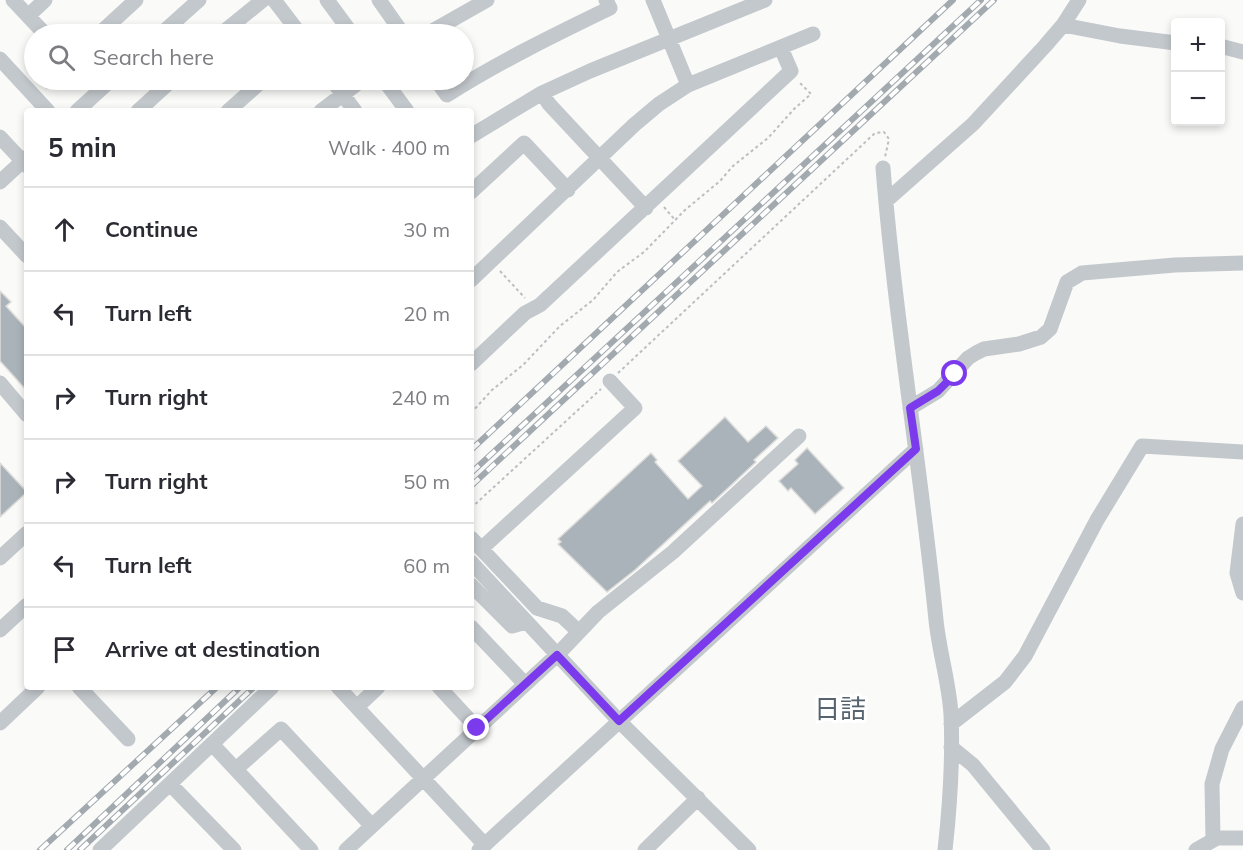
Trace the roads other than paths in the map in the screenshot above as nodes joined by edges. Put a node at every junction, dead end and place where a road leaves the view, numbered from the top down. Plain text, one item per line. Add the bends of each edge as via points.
1 (13, 0) edge
2 (45, 0) edge
3 (136, 0) edge
4 (199, 0) edge
5 (263, 0) edge
6 (274, 0) edge
7 (327, 0) edge
8 (379, 0) edge
9 (487, 0) edge
10 (606, 0) edge
11 (653, 0) edge
12 (765, 0) edge
13 (1079, 0) edge
14 (28, 16) junction
15 (36, 24) edge
16 (110, 24) edge
17 (172, 24) edge
18 (233, 24) edge
19 (292, 24) edge
20 (345, 24) edge
21 (396, 24) edge
22 (445, 24) edge
23 (1063, 25) junction
24 (813, 34) dead end
25 (671, 39) junction
26 (1171, 42) edge
27 (1225, 47) edge
28 (781, 48) junction
29 (1243, 52) edge
30 (0, 59) edge
31 (474, 78) edge
32 (24, 85) edge
33 (688, 85) junction
34 (29, 90) edge
35 (100, 90) edge
36 (159, 90) edge
37 (252, 90) edge
38 (340, 90) edge
39 (348, 90) edge
40 (391, 90) edge
41 (443, 90) edge
42 (455, 90) edge
43 (542, 93) junction
44 (343, 94) junction
45 (45, 108) edge
46 (80, 108) edge
47 (141, 108) edge
48 (231, 108) edge
49 (325, 108) edge
50 (353, 108) edge
51 (405, 108) edge
52 (474, 134) edge
53 (0, 137) edge
54 (24, 159) edge
55 (600, 159) junction
56 (24, 163) edge
57 (883, 168) road end
58 (0, 182) edge
59 (474, 189) edge
60 (568, 190) junction
61 (886, 201) junction
62 (651, 203) junction
63 (0, 227) edge
64 (24, 253) edge
65 (1243, 263) edge
66 (474, 272) edge
67 (474, 361) edge
68 (610, 381) road end
69 (0, 383) edge
70 (910, 408) junction
71 (24, 411) edge
72 (800, 436) dead end
73 (916, 449) junction
74 (1243, 452) edge
75 (1243, 524) edge
76 (24, 536) edge
77 (476, 544) edge
78 (0, 558) edge
79 (474, 565) edge
80 (474, 588) edge
81 (1243, 593) edge
82 (24, 608) edge
83 (526, 622) junction
84 (0, 630) edge
85 (474, 630) edge
86 (579, 632) junction
87 (557, 655) junction
88 (525, 684) junction
89 (35, 690) edge
90 (82, 690) edge
91 (269, 690) edge
92 (341, 690) edge
93 (375, 690) edge
94 (442, 690) edge
95 (357, 706) junction
96 (1243, 708) edge
97 (619, 721) junction
98 (0, 723) edge
99 (951, 724) junction
100 (477, 728) junction
101 (128, 739) dead end
102 (212, 744) junction
103 (951, 747) junction
104 (236, 769) junction
105 (423, 778) junction
106 (170, 784) junction
107 (698, 798) junction
108 (372, 826) junction
109 (1243, 838) edge
110 (1213, 839) junction
111 (482, 847) edge
112 (103, 849) edge
113 (234, 850) edge
114 (311, 850) edge
115 (346, 850) edge
116 (645, 850) edge
117 (749, 850) edge
118 (945, 850) edge
119 (1043, 850) edge
120 (1196, 850) edge

1 - 14 street
2 - 14 street
3 - 16 street
4 - 17 street
5 - 18 street
6 - 19 street
7 - 20 street
8 - 21 street
9 - 22 street
10 - 31 street via 610,8
11 - 25 street
12 - 25 street
13 - 23 street
14 - 15 street
23 - 26 street
23 - 61 street via 973,124
24 - 28 street
25 - 33 street
25 - 43 street
27 - 29 street
28 - 33 street
28 - 62 street via 790,73
30 - 32 street
33 - 55 street via 659,104
34 - 45 street
35 - 46 street
36 - 47 street
37 - 48 street
38 - 44 street
39 - 44 street
40 - 51 street
41 - 42 street via 447,95
43 - 52 street
43 - 55 street
44 - 49 street
44 - 50 street
53 - 54 street
55 - 60 street
55 - 62 street
56 - 58 street
57 - 61 street
59 - 60 street via 524,143
60 - 66 street
61 - 70 street
62 - 67 street
63 - 64 street
65 - 70 street via 1082,273 1067,282 1050,329 1041,337 976,353 938,391
68 - 77 street via 635,408
69 - 71 street
70 - 73 street
72 - 86 street via 666,559 598,612
73 - 97 street
73 - 99 street
74 - 99 street via 1142,446 1097,520 1025,656 1005,682
75 - 81 street via 1236,573
76 - 78 street
77 - 86 street via 537,608 562,616
79 - 83 street
80 - 83 street via 512,626
82 - 84 street
83 - 87 street
85 - 88 street
86 - 87 street
87 - 88 street
87 - 97 street
88 - 100 street
89 - 98 street
90 - 101 street
91 - 102 street
92 - 95 street
93 - 95 street
94 - 100 street
95 - 105 street
96 - 110 street via 1222,749 1212,784
97 - 107 street
97 - 111 street
99 - 103 street
100 - 105 street
102 - 104 street
102 - 106 street
103 - 118 street
103 - 119 street via 973,765
104 - 108 street via 281,729
104 - 114 street
105 - 108 street
105 - 111 street
106 - 112 street
106 - 113 street
107 - 116 street
107 - 117 street
108 - 115 street
109 - 110 street
110 - 120 street

